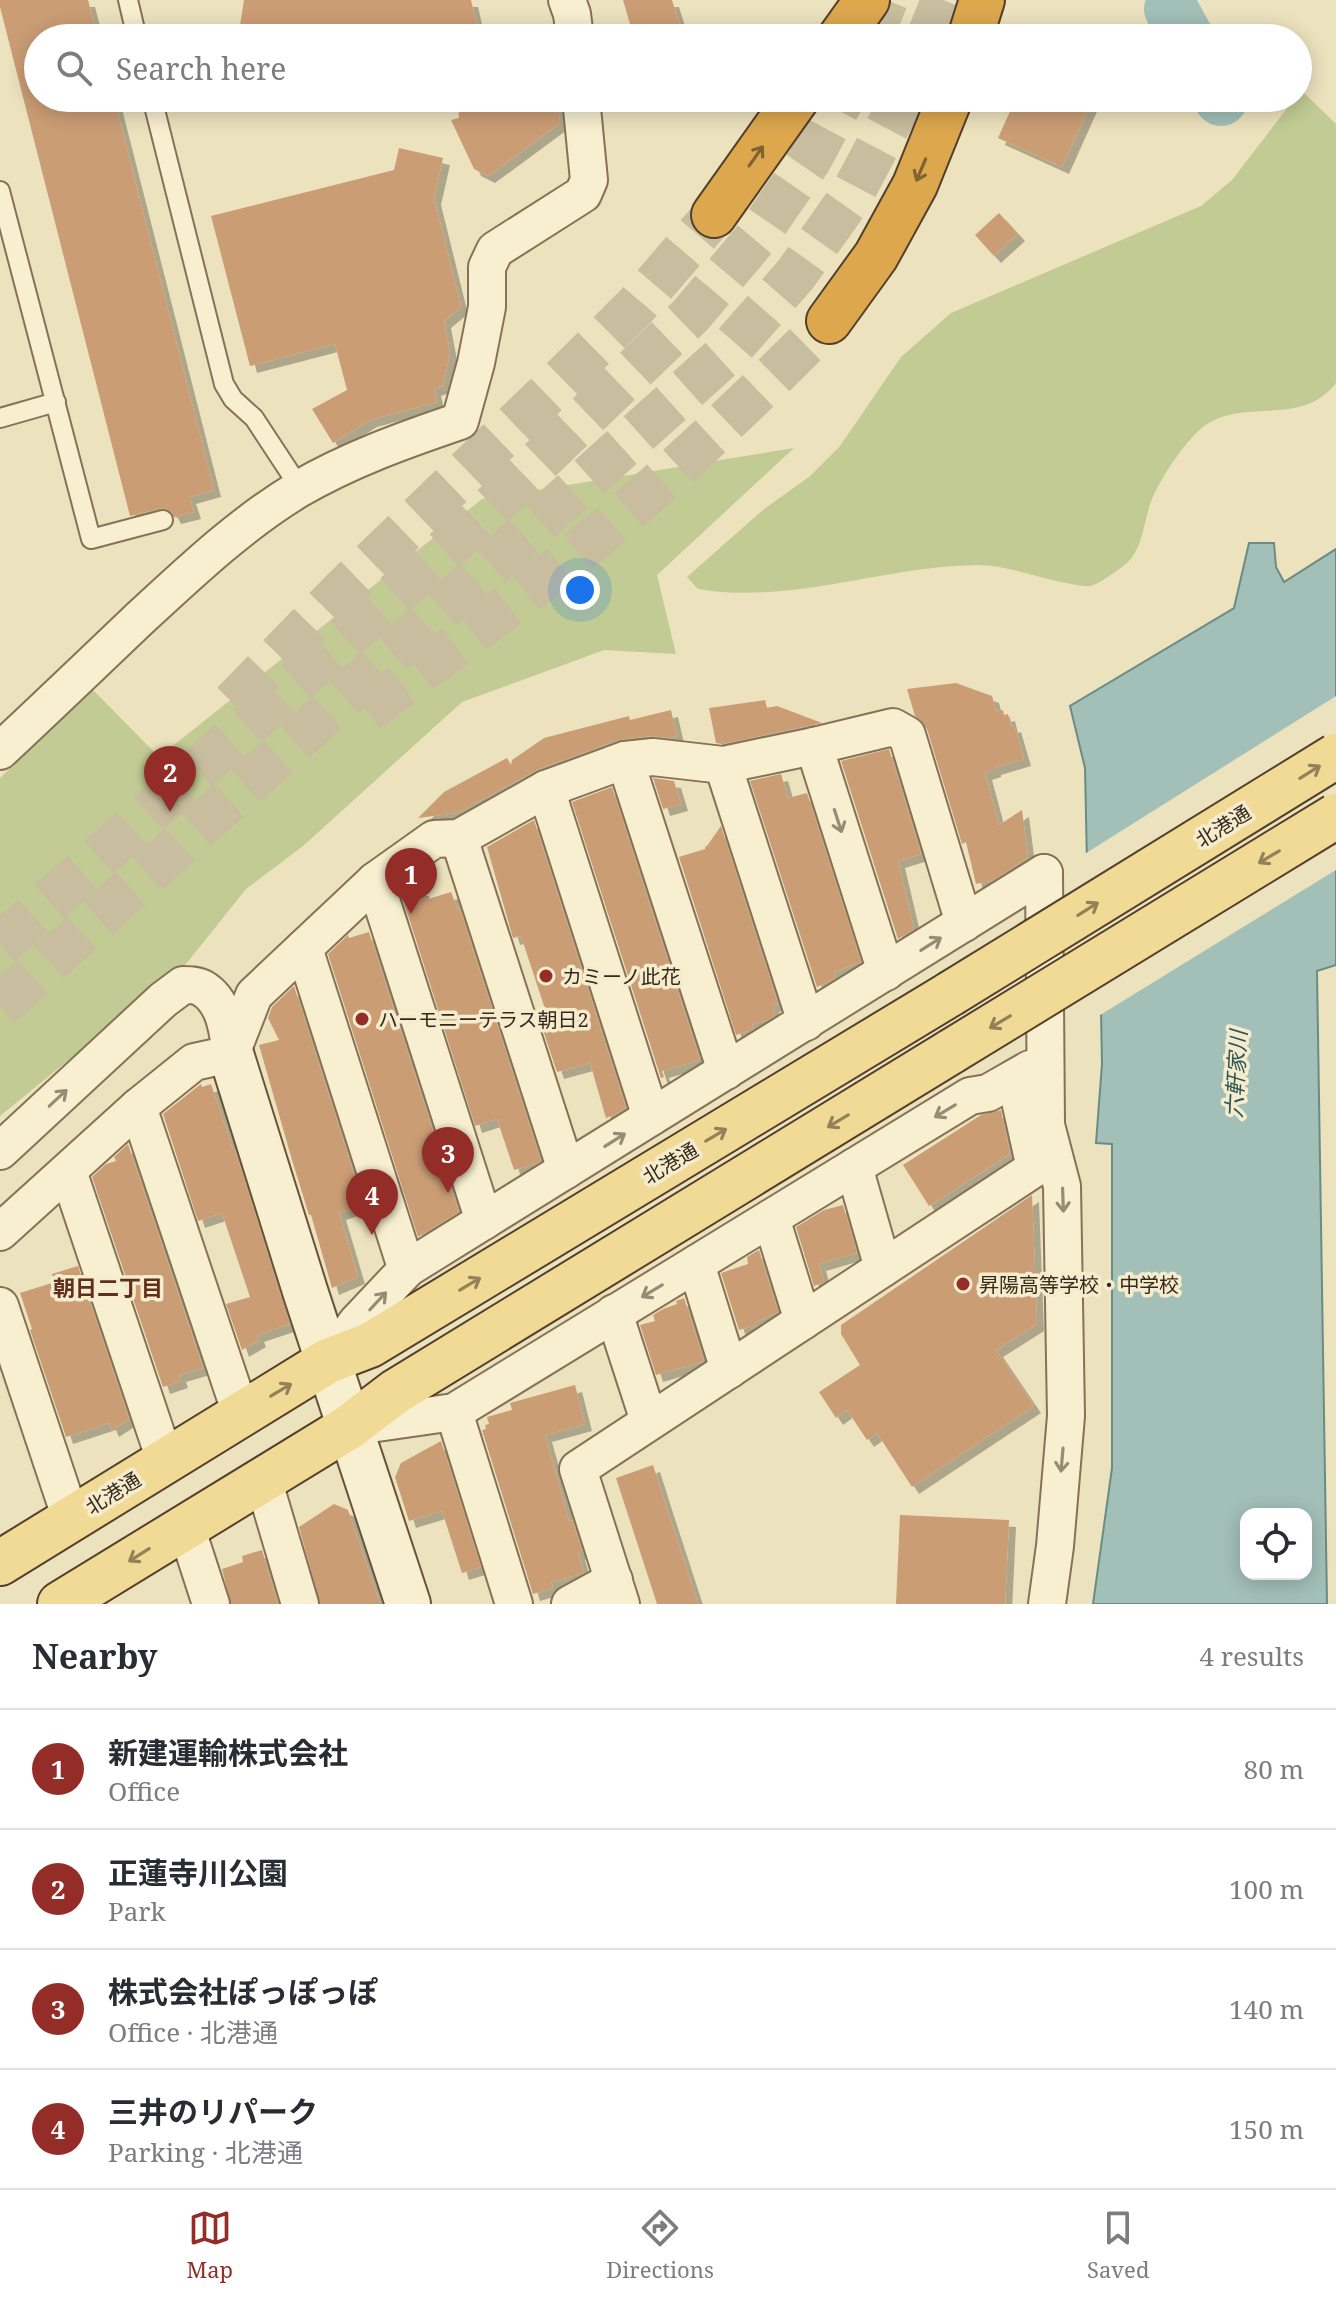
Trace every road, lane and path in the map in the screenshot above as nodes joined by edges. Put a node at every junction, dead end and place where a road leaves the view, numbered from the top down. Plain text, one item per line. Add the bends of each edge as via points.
1 (128, 0) edge
2 (567, 0) edge
3 (867, 0) edge
4 (982, 0) edge
5 (134, 24) edge
6 (573, 24) edge
7 (850, 24) edge
8 (974, 24) edge
9 (156, 112) edge
10 (582, 112) edge
11 (787, 112) edge
12 (944, 112) edge
13 (0, 191) edge
14 (714, 215) tunnel mouth
15 (829, 321) tunnel mouth
16 (56, 402) junction
17 (0, 418) edge
18 (300, 488) junction
19 (163, 520) dead end
20 (814, 746) junction
21 (0, 751) edge
22 (1336, 756) edge
23 (625, 760) junction
24 (723, 765) junction
25 (546, 789) junction
26 (1336, 816) edge
27 (459, 838) junction
28 (375, 881) junction
29 (964, 923) junction
30 (304, 948) junction
31 (886, 972) junction
32 (806, 1022) junction
33 (231, 1054) junction
34 (726, 1071) junction
35 (1030, 1072) junction
36 (138, 1107) junction
37 (651, 1117) junction
38 (0, 1151) edge
39 (854, 1167) junction
40 (566, 1170) junction
41 (68, 1171) junction
42 (771, 1218) junction
43 (484, 1221) junction
44 (0, 1232) edge
45 (696, 1264) junction
46 (408, 1268) junction
47 (883, 1268) junction
48 (0, 1306) edge
49 (614, 1313) junction
50 (803, 1321) junction
51 (328, 1361) junction
52 (729, 1370) junction
53 (454, 1412) junction
54 (241, 1414) junction
55 (649, 1421) junction
56 (349, 1427) junction
57 (165, 1460) junction
58 (263, 1479) junction
59 (71, 1519) junction
60 (186, 1527) junction
61 (0, 1563) edge
62 (617, 1592) edge
63 (77, 1600) edge
64 (211, 1604) edge
65 (300, 1604) edge
66 (408, 1604) edge
67 (514, 1604) edge
68 (570, 1604) edge
69 (1047, 1604) edge

1 - 5 lane
2 - 6 street
3 - 7 highway
4 - 8 highway
9 - 18 lane via 224,384 254,418
10 - 18 street via 589,180 583,194 495,250 487,267 487,307 460,421 391,445
14 -> 11 highway
12 -> 15 highway via 909,197 876,256
13 - 16 lane
16 - 17 lane
16 - 19 lane via 91,539
18 - 21 street via 223,543
20 - 24 street
20 - 29 street via 893,727 907,735
20 -> 31 street
51 -> 22 main road, 北港通, bridge via 370,1345
23 - 24 street via 653,757
23 - 25 street
23 - 34 street
24 - 32 street
25 - 27 street
25 - 37 street
26 -> 56 main road, bridge via 395,1392
27 - 28 street via 434,839
27 - 40 street
28 - 30 street
28 - 43 street
31 -> 29 street
29 - 35 street via 1044,873
30 - 33 street via 254,995
30 - 46 street
31 - 32 street
32 - 34 street
33 - 36 street via 194,1062
38 -> 33 street via 183,985 201,987 217,1003
33 - 51 street
34 - 37 street
35 -> 39 street via 970,1096
35 - 47 street via 1035,1168
35 -> 69 street via 1062,1186 1066,1416
36 - 41 street
36 - 54 street
40 -> 37 street
39 - 42 street
39 - 47 street
40 - 43 street
41 - 44 street
41 - 57 street
42 - 45 street
42 - 50 street
43 - 46 street
45 -> 49 street
45 - 52 street
51 -> 46 street
47 - 50 street
48 - 59 street
49 - 53 street
49 - 55 street
50 - 52 street
54 -> 51 main road, 北港通
51 - 56 street
52 - 55 street
53 - 56 street
53 - 67 street
54 - 57 main road, 北港通
55 - 62 street via 578,1469
56 - 58 main road
56 - 66 street
57 - 59 main road, 北港通
58 - 60 main road
58 - 65 street
59 - 61 main road, 北港通
60 -> 63 main road
60 - 64 street
62 - 68 street

